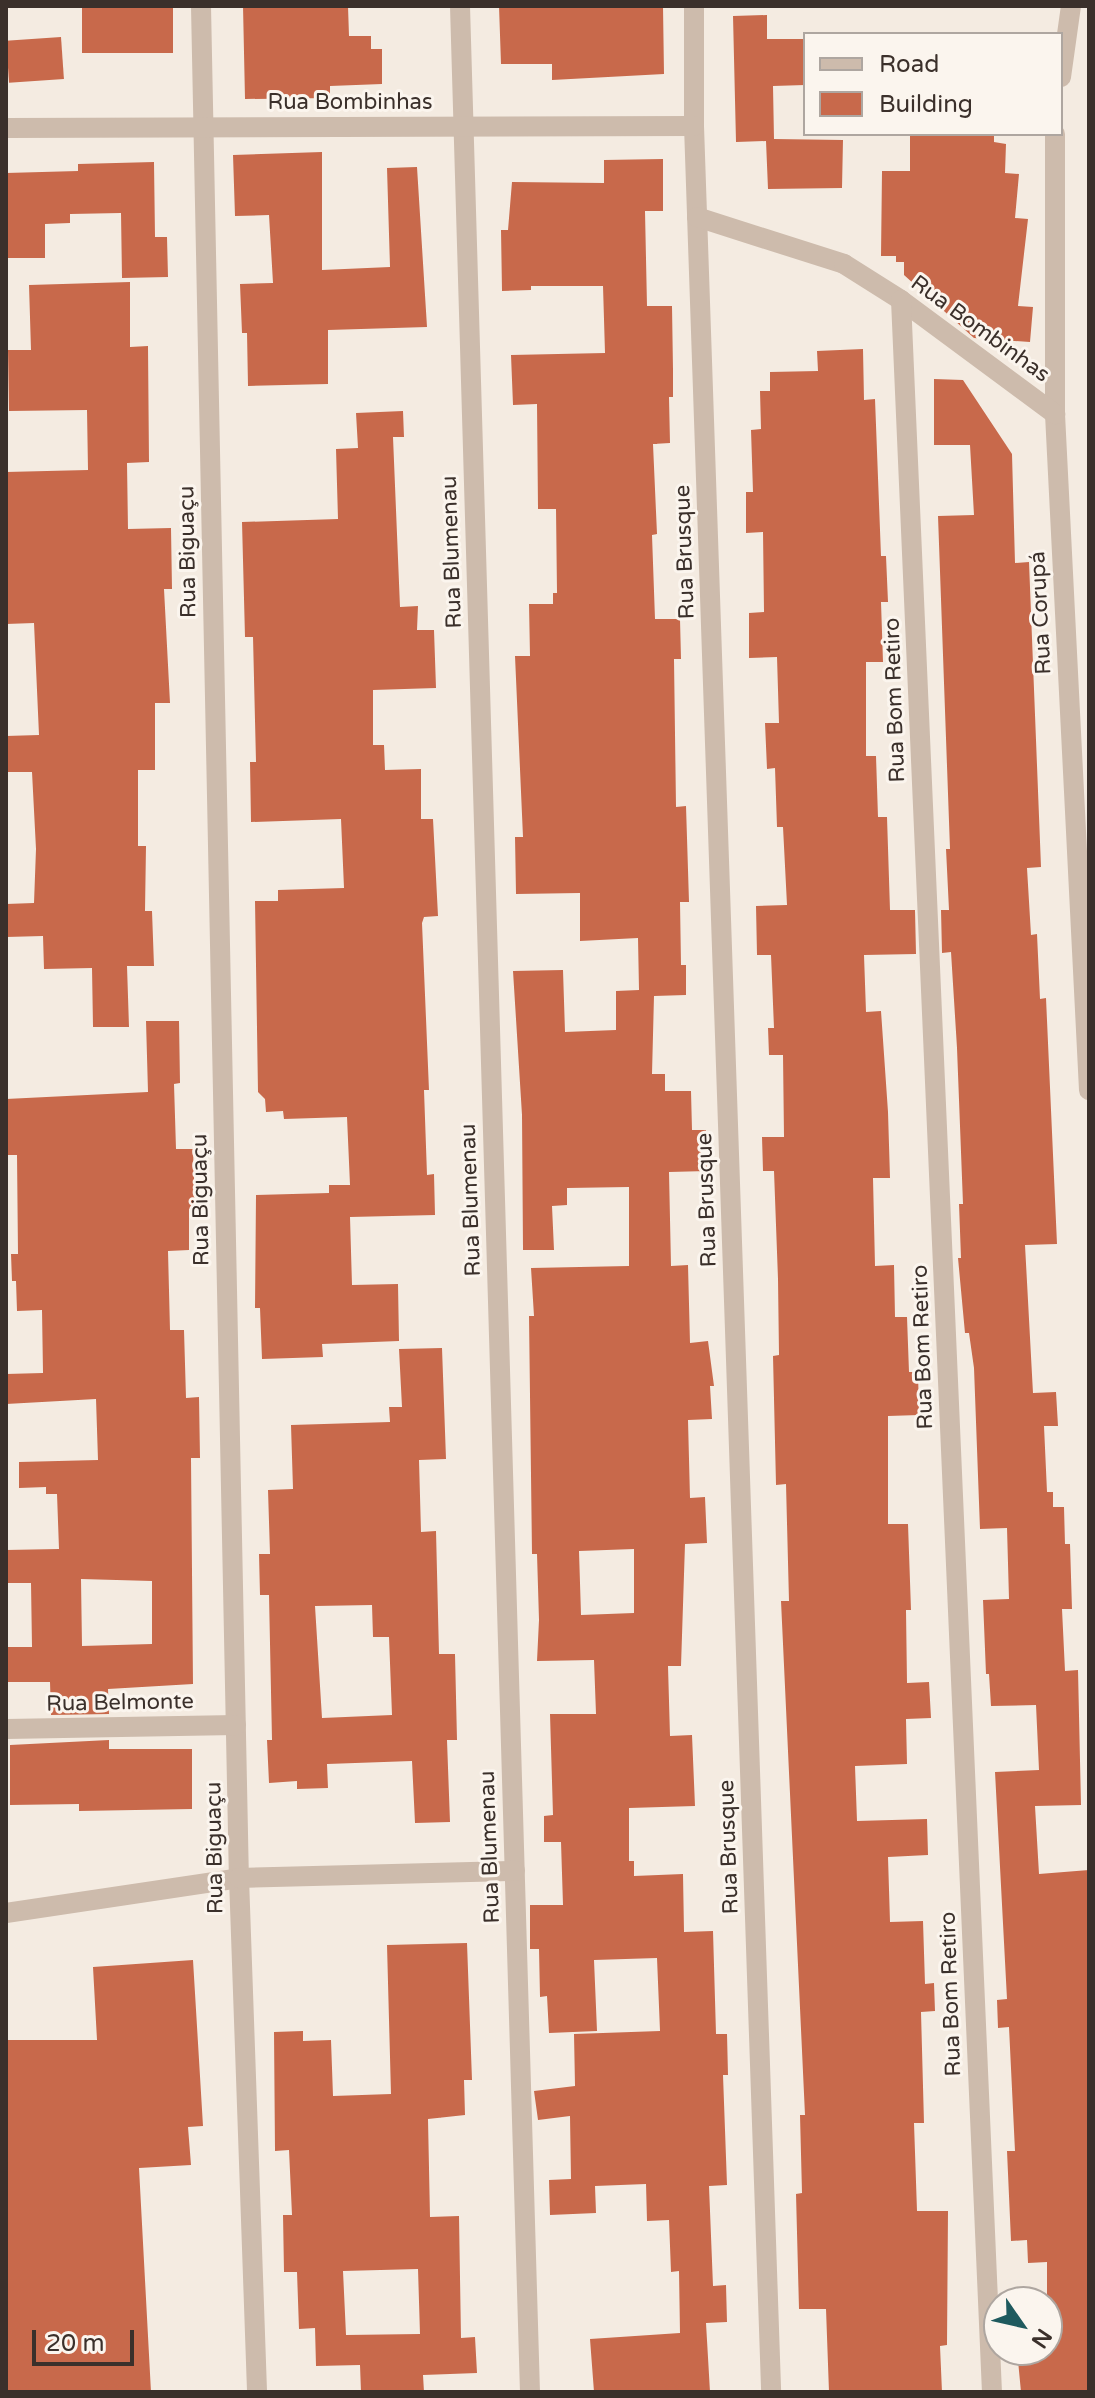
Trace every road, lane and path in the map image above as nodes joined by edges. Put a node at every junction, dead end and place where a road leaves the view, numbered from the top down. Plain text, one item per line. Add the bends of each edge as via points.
1 (201, 6) edge
2 (460, 6) edge
3 (694, 6) edge
4 (1071, 6) edge
5 (1063, 63) edge
6 (694, 126) junction
7 (204, 127) junction
8 (464, 127) junction
9 (6, 128) edge
10 (1055, 136) edge
11 (697, 217) junction
12 (901, 300) junction
13 (1055, 414) junction
14 (1089, 1090) edge
15 (236, 1725) junction
16 (6, 1729) edge
17 (515, 1871) junction
18 (239, 1878) junction
19 (6, 1913) edge
20 (257, 2392) edge
21 (530, 2392) edge
22 (771, 2392) edge
23 (992, 2392) edge

1 - 7 street, Rua Biguaçu
2 - 8 street, Rua Blumenau
3 - 6 street, Rua Brusque
4 - 5 street
6 - 8 street, Rua Bombinhas
6 - 11 street, Rua Brusque
7 - 8 street, Rua Bombinhas
7 - 9 street, Rua Bombinhas
7 - 15 street, Rua Biguaçu
8 - 17 street, Rua Blumenau
10 - 13 street, Rua Corupá
11 - 12 street, Rua Bombinhas via 819,253
11 - 22 street, Rua Brusque
12 - 13 street, Rua Bombinhas
12 - 23 street, Rua Bom Retiro
13 - 14 street, Rua Corupá
15 - 16 street, Rua Belmonte
15 - 18 street, Rua Biguaçu
17 - 18 street
17 - 21 street, Rua Blumenau
18 - 19 street
18 - 20 street, Rua Biguaçu

